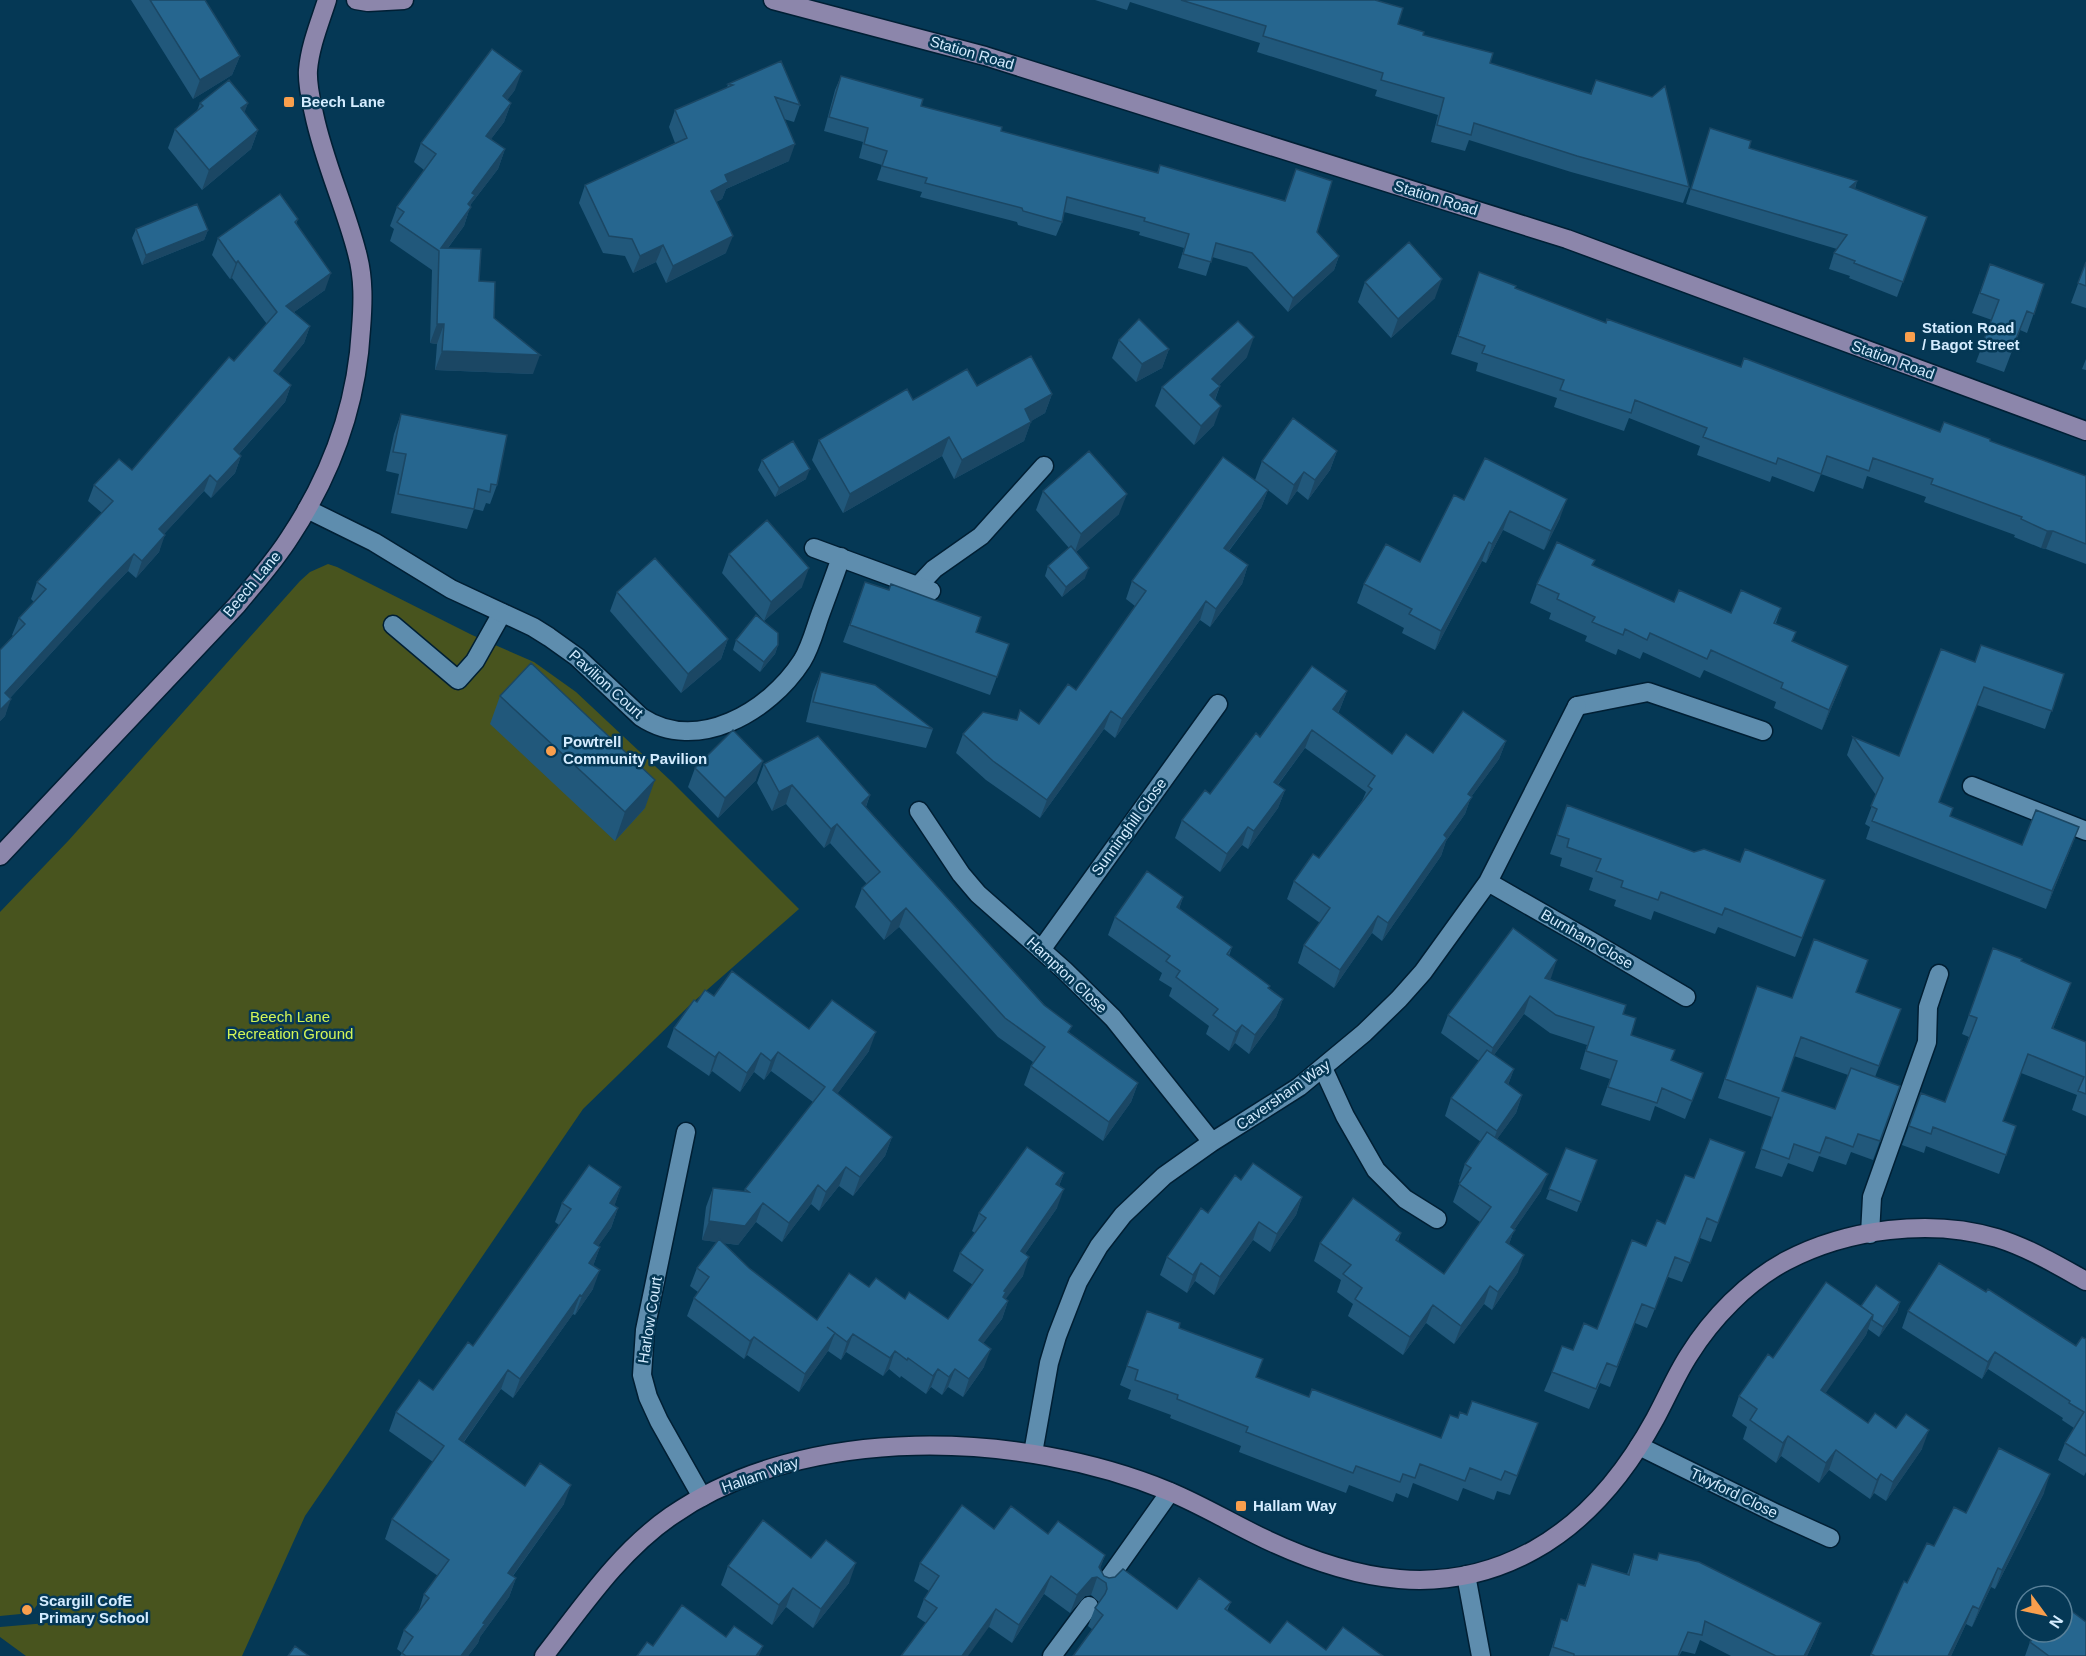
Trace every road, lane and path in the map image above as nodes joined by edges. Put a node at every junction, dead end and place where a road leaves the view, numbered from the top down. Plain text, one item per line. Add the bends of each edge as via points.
1 (327, 0) edge
2 (356, 0) edge
3 (404, 0) edge
4 (774, 0) edge
5 (2086, 431) edge
6 (1044, 466) dead end
7 (307, 509) junction
8 (814, 548) dead end
9 (841, 557) junction
10 (502, 613) junction
11 (393, 625) dead end
12 (1218, 704) dead end
13 (1763, 731) dead end
14 (1972, 786) dead end
15 (919, 811) dead end
16 (2086, 831) edge
17 (0, 856) edge
18 (1488, 882) junction
19 (1041, 950) junction
20 (1939, 974) dead end
21 (1686, 998) dead end
22 (1323, 1068) junction
23 (686, 1132) dead end
24 (1212, 1142) junction
25 (1437, 1219) dead end
26 (1870, 1234) junction
27 (2086, 1281) edge
28 (1639, 1446) junction
29 (1033, 1453) junction
30 (1170, 1492) junction
31 (702, 1497) junction
32 (1830, 1538) dead end
33 (1467, 1575) junction
34 (1104, 1585) edge
35 (1089, 1606) dead end
36 (544, 1656) edge
37 (1052, 1656) edge
38 (1481, 1656) edge

1 - 7 street, Beech Lane via 310,54 308,83 316,125 357,252 363,304 350,405 326,471
2 - 3 street
4 - 5 street, Station Road via 985,56 1567,239
6 - 9 street via 981,536 934,569 925,588
7 - 10 street, Pavilion Court
7 - 17 street, Beech Lane via 273,561 237,604
8 - 9 street
9 - 10 street, Pavilion Court via 810,645 786,681 733,722 698,731 676,731 652,724 563,646
10 - 11 street via 475,661 458,680
12 - 19 street, Sunninghill Close
13 - 18 street, Caversham Way via 1648,692 1577,706
14 - 16 street
15 - 19 street, Hampton Close via 972,888
18 - 21 street, Burnham Close
18 - 22 street, Caversham Way via 1423,972 1364,1033
19 - 24 street, Hampton Close via 1113,1018
20 - 26 street via 1928,1007 1927,1042 1872,1197
22 - 24 street, Caversham Way via 1270,1107
22 - 25 street via 1344,1116 1376,1170 1406,1198
23 - 31 street, Harlow Court via 645,1330 642,1376 659,1420
24 - 29 street, Caversham Way via 1164,1176 1123,1215 1078,1282 1049,1363
26 - 27 street, Hallam Way via 1928,1227 1956,1229 2017,1245
26 - 28 street, Hallam Way via 1841,1239 1785,1262 1727,1307 1690,1352
28 - 32 street, Twyford Close
28 - 33 street, Hallam Way via 1604,1494 1551,1540 1512,1560
29 - 30 street, Hallam Way via 1080,1463
29 - 31 street, Hallam Way via 946,1446 845,1452 765,1471
30 - 33 street, Hallam Way via 1266,1540 1339,1569 1382,1579 1435,1580
30 - 34 street
31 - 36 street, Hallam Way via 638,1542 607,1574
33 - 38 street
35 - 37 street

